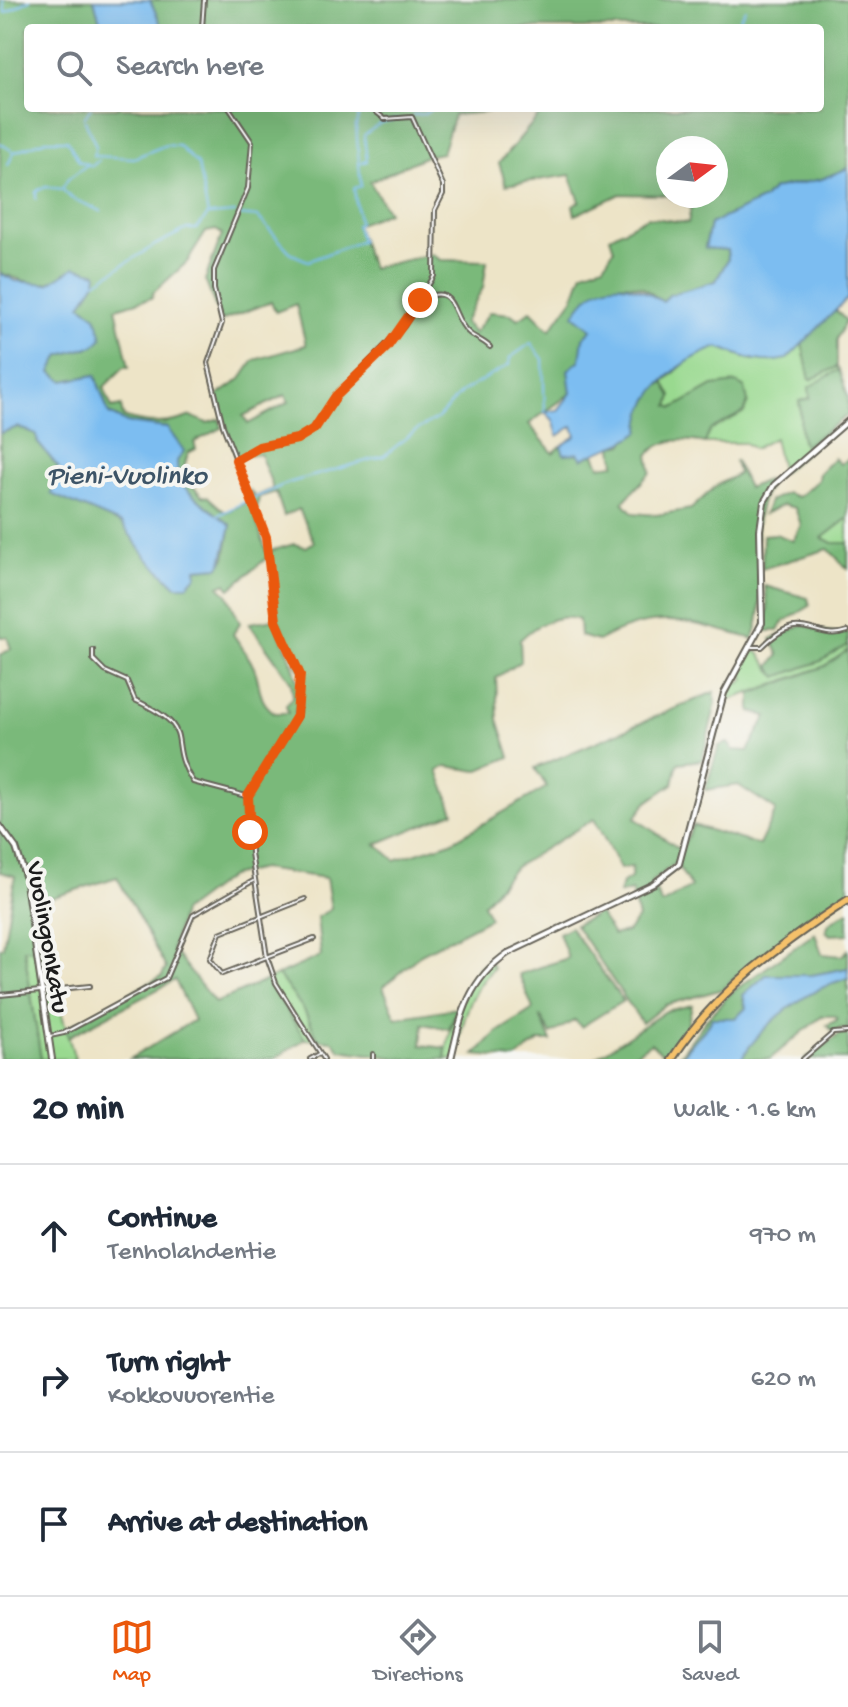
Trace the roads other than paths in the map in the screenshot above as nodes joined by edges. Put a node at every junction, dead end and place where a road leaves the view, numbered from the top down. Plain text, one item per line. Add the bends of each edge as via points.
1 (204, 0) edge
2 (202, 24) edge
3 (232, 112) edge
4 (376, 112) dead end
5 (420, 300) junction
6 (490, 347) dead end
7 (848, 421) edge
8 (236, 460) junction
9 (848, 631) edge
10 (752, 647) junction
11 (93, 650) dead end
12 (248, 796) junction
13 (0, 826) edge
14 (255, 880) junction
15 (305, 899) dead end
16 (848, 900) edge
17 (261, 918) junction
18 (314, 939) dead end
19 (267, 957) junction
20 (90, 986) dead end
21 (42, 988) junction
22 (0, 995) edge
23 (848, 1032) edge
24 (48, 1036) junction
25 (320, 1054) junction
26 (52, 1059) edge
27 (310, 1059) edge
28 (324, 1059) edge
29 (451, 1059) edge
30 (672, 1059) edge
31 (803, 1059) edge

1 - 2 street
3 - 8 street via 248,134 248,188 214,270 222,323 208,363
4 - 5 street via 385,119 412,117 444,191 435,210 434,276
5 - 6 street via 443,294 465,329
5 - 8 street via 387,347 336,396 315,428
7 - 10 street via 774,485 764,502 759,565 764,613
8 - 12 street via 266,537 276,621 300,675 297,716
9 - 10 street via 803,625
10 - 29 street via 724,693 679,864 653,884 508,953 487,969 465,1002
11 - 12 street via 93,659 105,671 127,681 135,700 177,726 193,782
12 - 14 street
13 - 21 street, Vuolingonkatu via 23,866
14 - 17 street
14 - 24 street via 193,915 173,967 159,984 64,1033
15 - 17 street
16 - 30 highway via 739,980
17 - 19 street
17 - 19 street via 220,933 210,959 222,974
18 - 19 street
19 - 25 street via 276,983
20 - 21 street
21 - 22 street
21 - 24 street, Vuolingonkatu
23 - 31 street via 833,1033
24 - 26 street, Vuolingonkatu
25 - 27 street
25 - 28 street

